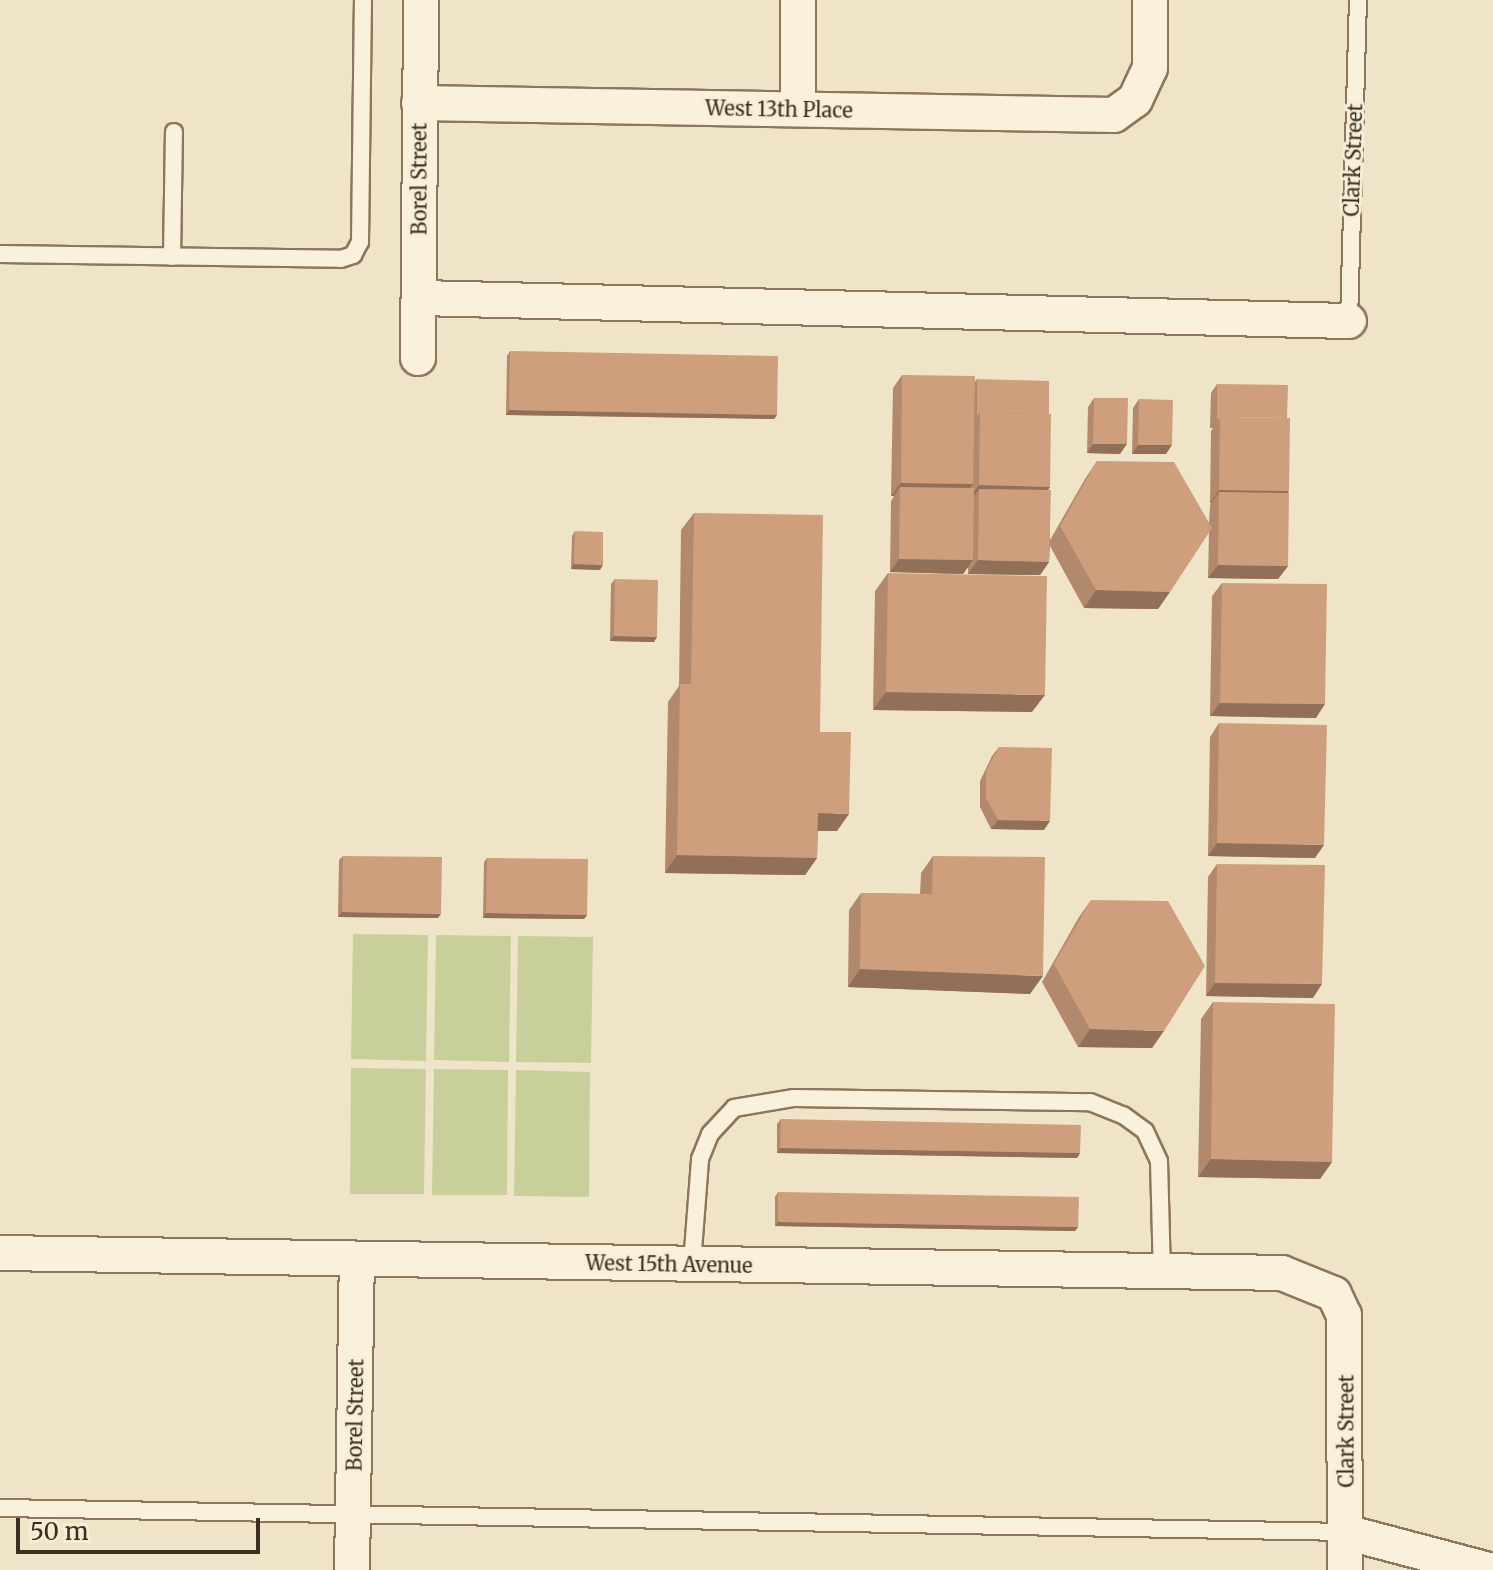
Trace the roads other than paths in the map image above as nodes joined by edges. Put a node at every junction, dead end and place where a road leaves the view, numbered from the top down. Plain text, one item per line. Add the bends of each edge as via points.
1 (363, 0) edge
2 (421, 0) edge
3 (798, 0) edge
4 (1150, 0) edge
5 (1358, 0) edge
6 (419, 103) junction
7 (798, 109) junction
8 (174, 132) dead end
9 (0, 254) edge
10 (172, 257) junction
11 (420, 298) junction
12 (1349, 321) joint
13 (418, 358) dead end
14 (0, 1253) edge
15 (357, 1259) junction
16 (692, 1264) junction
17 (1162, 1272) junction
18 (1334, 1294) joint
19 (0, 1508) edge
20 (353, 1515) junction
21 (1345, 1532) junction
22 (352, 1570) edge
23 (1345, 1570) edge
24 (1489, 1570) edge

1 - 10 lane via 360,242 353,255
2 - 6 street, Borel Street
3 - 7 street
4 - 7 street, West 13th Place via 1150,68 1135,100 1114,115
5 - 12 lane, Clark Street
6 - 7 street, West 13th Place
6 - 11 street, Borel Street
8 - 10 lane
9 - 10 lane
11 - 12 street
11 - 13 street, Borel Street
14 - 15 street, West 15th Avenue
15 - 16 street, West 15th Avenue
15 - 20 street, Borel Street
16 - 17 street, West 15th Avenue
16 - 17 lane via 700,1159 710,1134 734,1108 794,1098 1090,1102 1145,1131 1159,1161
17 - 18 street, West 15th Avenue via 1282,1273
18 - 21 street, Clark Street via 1346,1339
19 - 20 lane
20 - 21 lane
20 - 22 street, Borel Street
21 - 23 street, Clark Street
21 - 24 street

